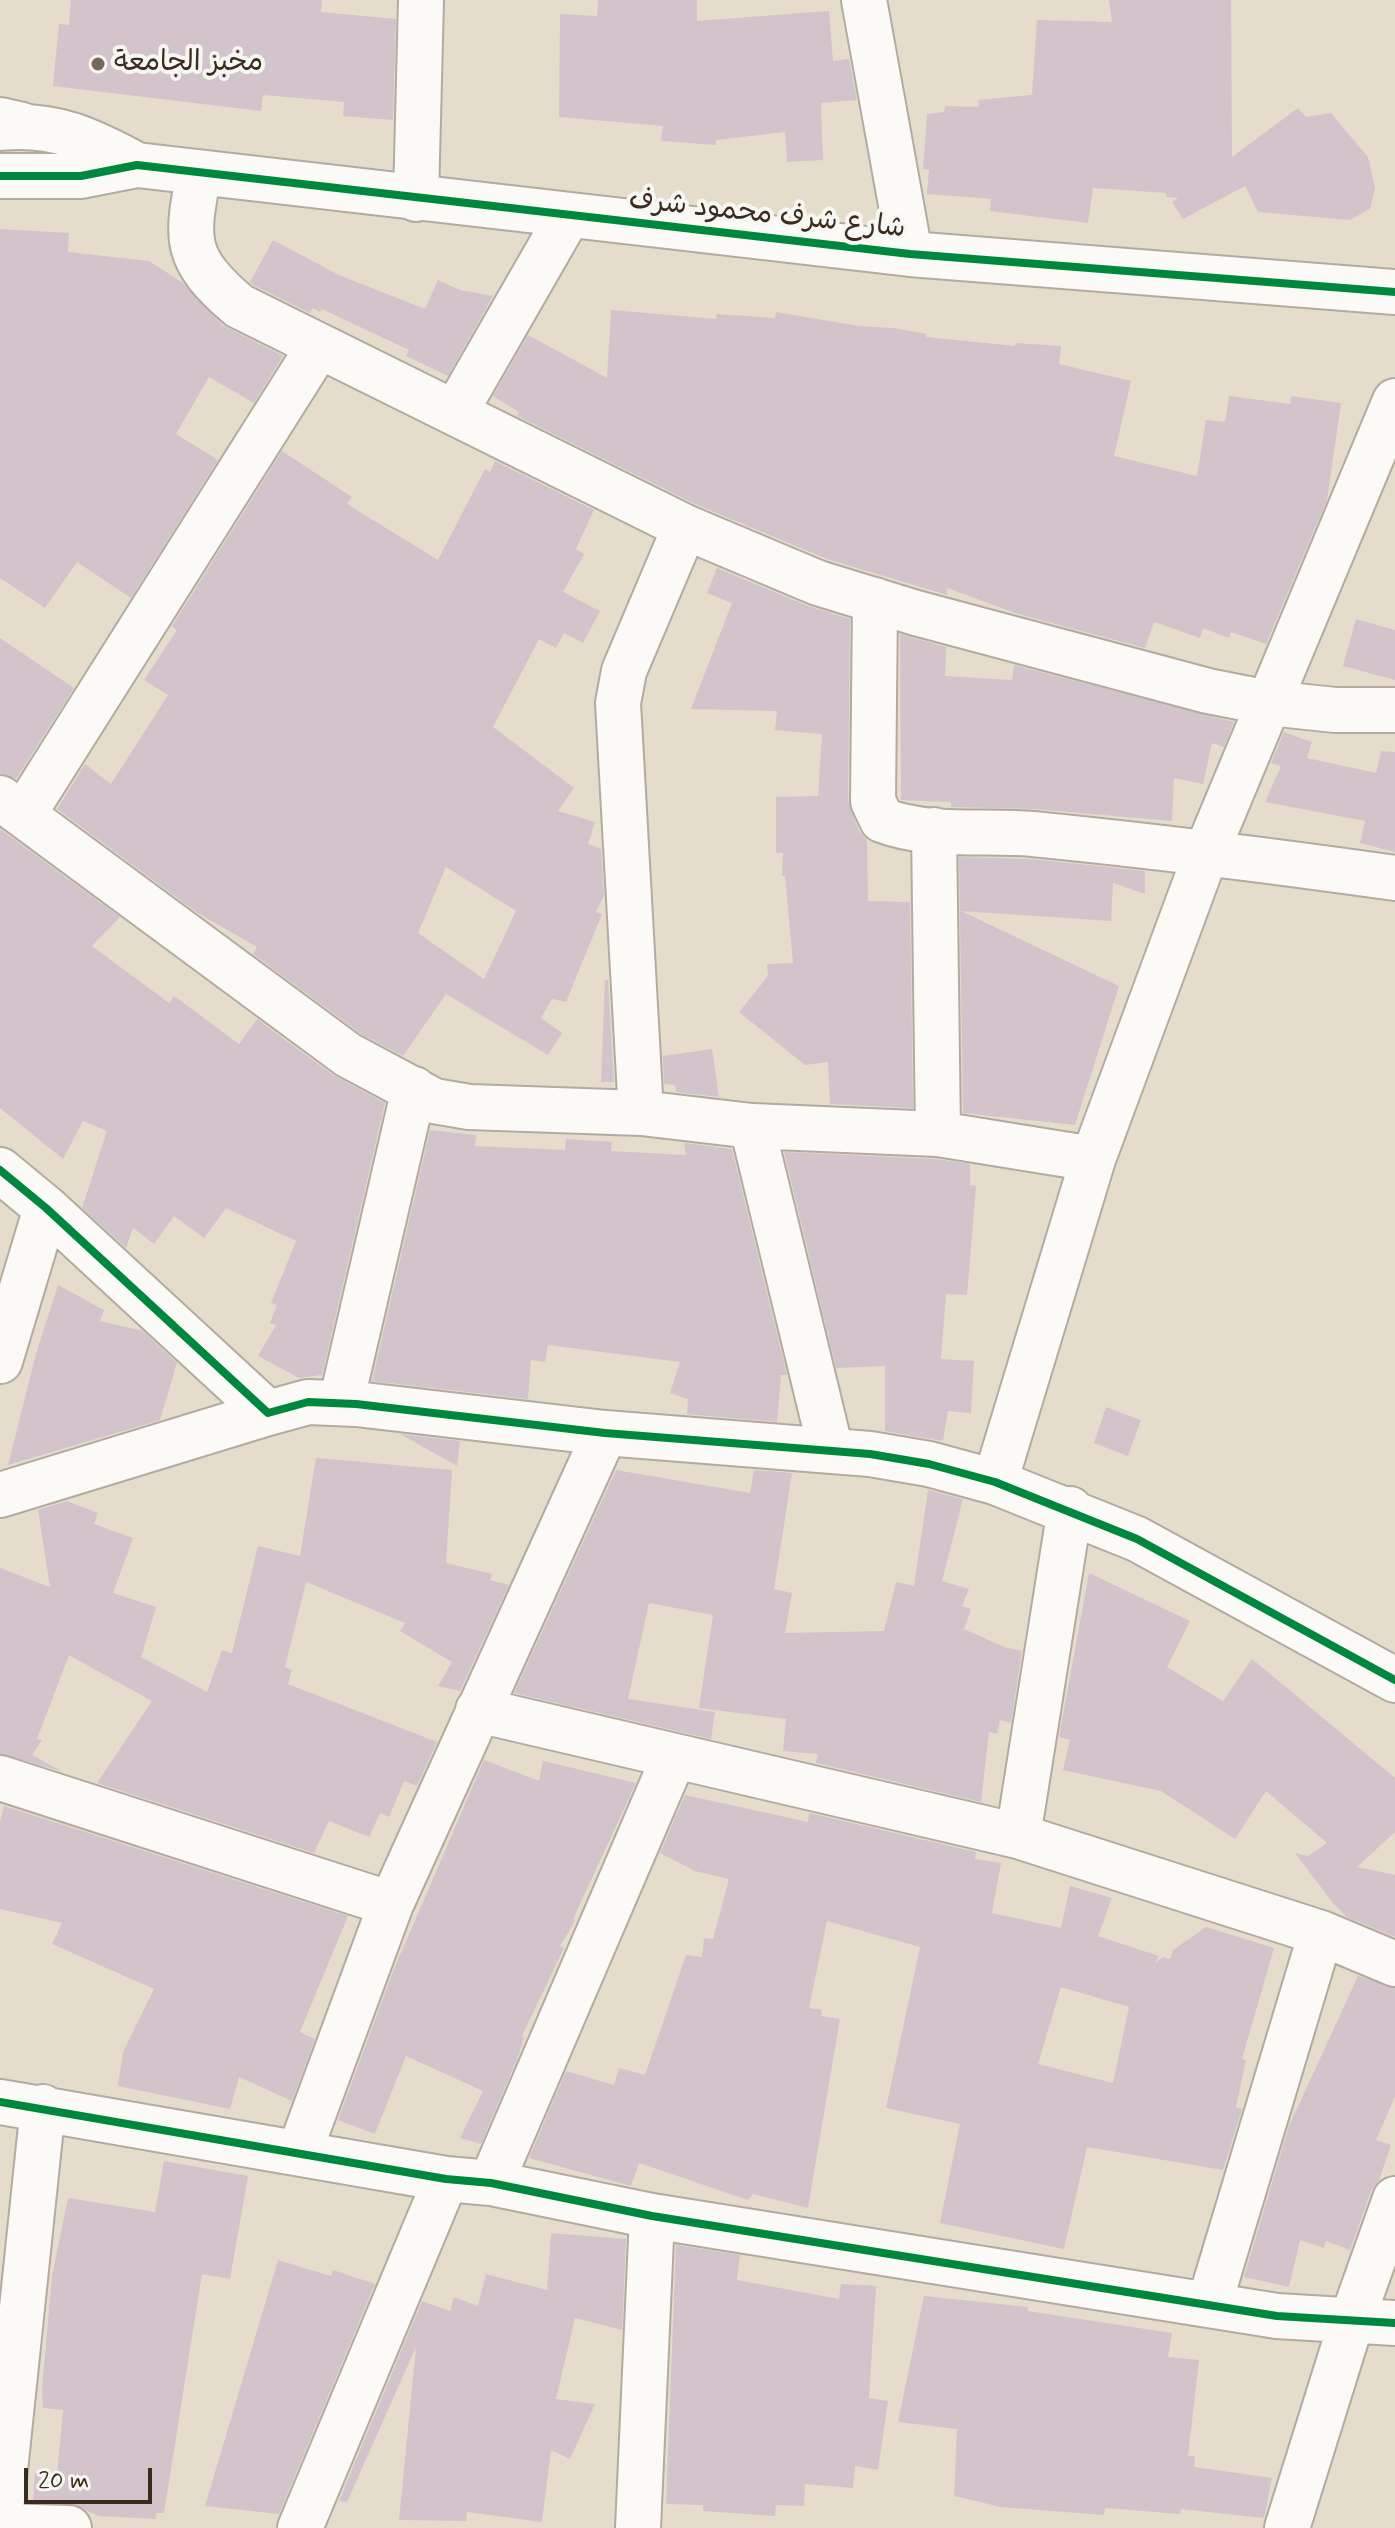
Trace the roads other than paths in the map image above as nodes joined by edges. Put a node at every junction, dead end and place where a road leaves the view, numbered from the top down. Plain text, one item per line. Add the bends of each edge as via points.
1 (421, 0) edge
2 (864, 0) edge
3 (7, 124) edge
4 (137, 165) junction
5 (199, 173) junction
6 (0, 176) edge
7 (416, 199) junction
8 (568, 216) junction
9 (910, 254) junction
10 (1395, 292) edge
11 (319, 346) junction
12 (1395, 401) edge
13 (456, 411) junction
14 (685, 527) junction
15 (875, 600) junction
16 (1269, 703) junction
17 (1395, 710) edge
18 (11, 807) edge
19 (934, 830) junction
20 (1207, 851) junction
21 (1395, 878) edge
22 (414, 1089) junction
23 (641, 1113) junction
24 (752, 1126) junction
25 (938, 1134) junction
26 (1093, 1159) junction
27 (0, 1170) edge
28 (46, 1208) junction
29 (0, 1361) edge
30 (341, 1403) junction
31 (268, 1413) junction
32 (605, 1433) junction
33 (831, 1451) junction
34 (995, 1482) junction
35 (0, 1495) edge
36 (1070, 1509) junction
37 (1395, 1680) edge
38 (478, 1710) junction
39 (674, 1757) junction
40 (0, 1778) edge
41 (1018, 1836) junction
42 (391, 1904) junction
43 (1321, 1933) junction
44 (1395, 1964) edge
45 (0, 2102) edge
46 (43, 2107) junction
47 (299, 2153) junction
48 (446, 2179) junction
49 (491, 2183) junction
50 (1395, 2199) edge
51 (652, 2216) junction
52 (1209, 2305) junction
53 (1352, 2320) junction
54 (1395, 2323) edge
55 (0, 2518) edge
56 (0, 2526) edge
57 (69, 2528) edge
58 (300, 2528) edge
59 (638, 2528) edge
60 (1287, 2528) edge

1 - 7 street
2 - 9 street
3 - 4 street via 81,135
4 - 5 street, شارع شرف محمود شرف
4 - 6 street via 81,176
5 - 7 street, شارع شرف محمود شرف
5 - 11 street via 189,226 203,268 239,306
7 - 8 street, شارع شرف محمود شرف
8 - 9 street, شارع شرف محمود شرف
8 - 13 street
9 - 10 street, شارع شرف محمود شرف
11 - 13 street
11 - 18 street
12 - 16 street
13 - 14 street
14 - 15 street via 818,583
14 - 23 street via 624,671 618,703
15 - 16 street
15 - 19 street via 874,809 889,822
16 - 17 street
16 - 20 street
18 - 22 street via 348,1055
19 - 20 street
19 - 25 street
20 - 21 street
20 - 26 street
22 - 23 street via 434,1101 469,1107
22 - 30 street
23 - 24 street
24 - 25 street
24 - 33 street
25 - 26 street
26 - 34 street
27 - 28 street
28 - 29 street
28 - 31 street
30 - 31 street via 308,1402
30 - 32 street
31 - 35 street
32 - 33 street
32 - 38 street
33 - 34 street via 903,1458
34 - 36 street
36 - 37 street via 1191,1566
36 - 41 street
38 - 39 street
38 - 42 street
39 - 41 street
39 - 49 street
40 - 42 street
41 - 43 street
42 - 47 street
43 - 44 street
43 - 52 street
45 - 46 street
46 - 47 street
46 - 55 street
47 - 48 street
48 - 49 street
48 - 58 street
49 - 51 street
50 - 53 street
51 - 52 street
51 - 59 street
52 - 53 street
53 - 54 street
53 - 60 street
56 - 57 street

